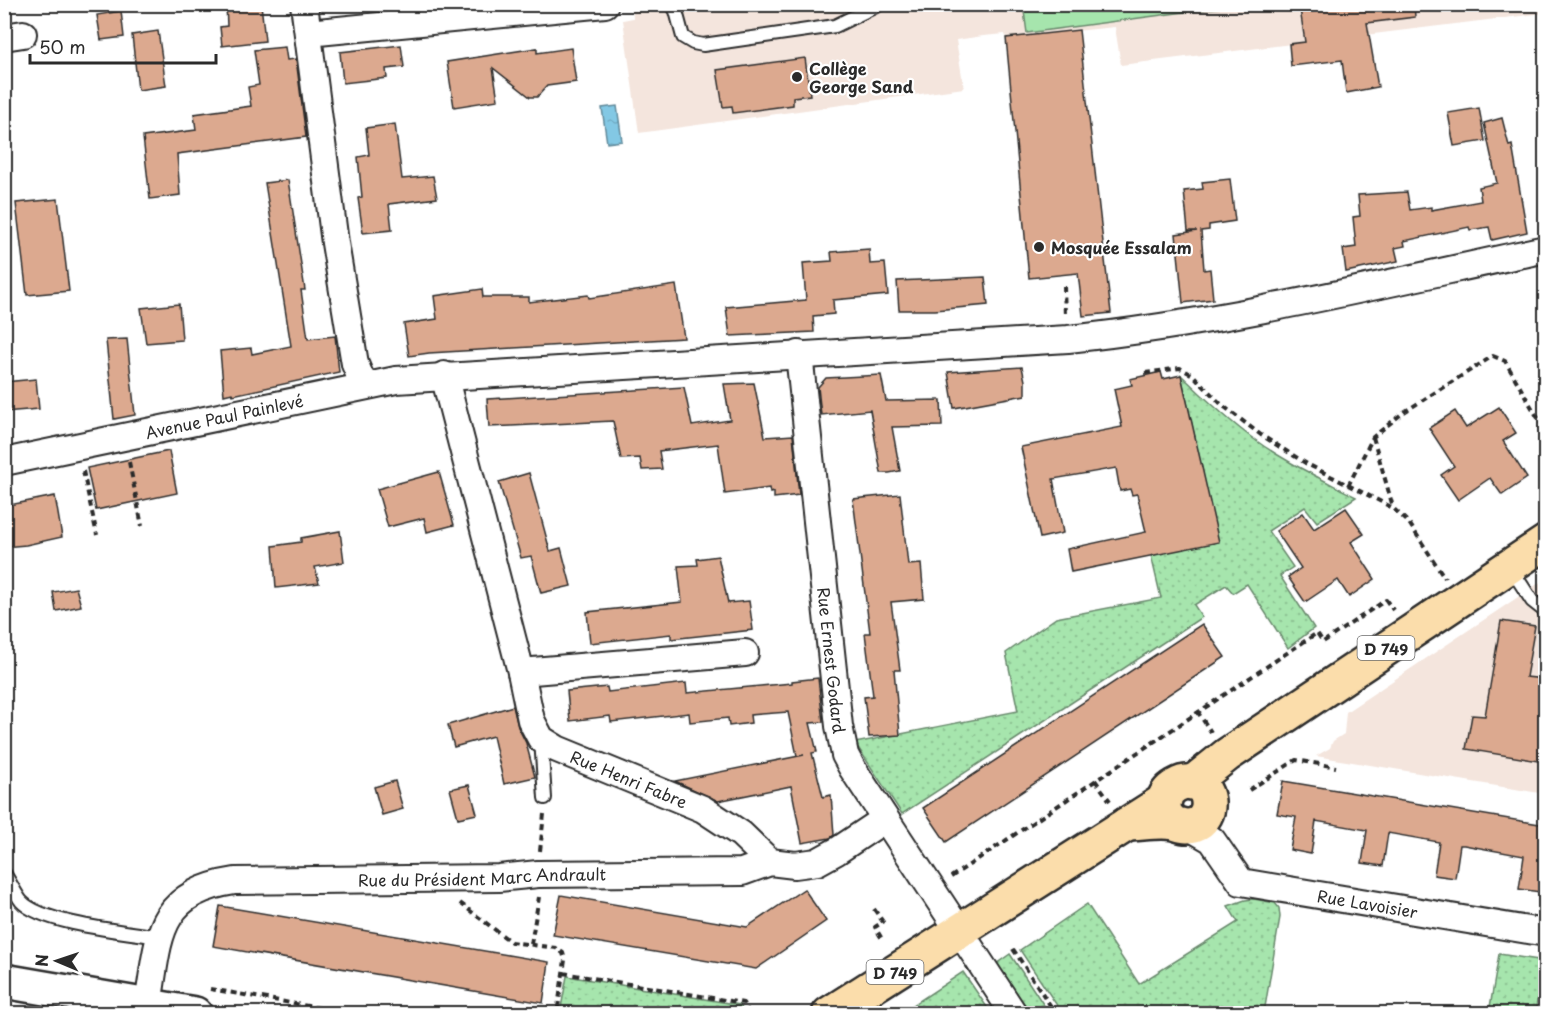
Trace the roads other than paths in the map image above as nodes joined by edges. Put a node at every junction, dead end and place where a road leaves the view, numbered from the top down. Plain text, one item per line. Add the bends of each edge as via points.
1 (304, 4) edge
2 (605, 4) edge
3 (672, 4) edge
4 (880, 4) edge
5 (308, 33) junction
6 (1545, 249) edge
7 (800, 354) junction
8 (444, 375) junction
9 (364, 386) junction
10 (4, 462) edge
11 (1545, 542) edge
12 (1510, 566) junction
13 (1545, 612) edge
14 (745, 653) dead end
15 (521, 672) junction
16 (541, 739) junction
17 (545, 798) road end
18 (1192, 811) junction
19 (885, 819) junction
20 (770, 862) junction
21 (4, 873) edge
22 (960, 931) junction
23 (1545, 933) edge
24 (160, 937) junction
25 (4, 981) edge
26 (148, 1005) junction
27 (195, 1014) edge
28 (830, 1014) edge
29 (1014, 1014) edge

1 - 5 street
2 - 5 street
3 - 4 lane via 683,37 703,45 835,26
5 - 9 street via 335,243 355,364
6 - 7 street, Avenue Paul Painlevé via 1143,331
7 - 8 street, Avenue Paul Painlevé
7 - 19 street, Rue Ernest Godard via 838,726 845,755
8 - 9 street, Avenue Paul Painlevé
8 - 15 street
9 - 10 street, Avenue Paul Painlevé
11 - 12 main road, D 749
12 - 13 lane via 1532,601
12 - 18 main road, D 749 via 1227,754
14 - 15 street
15 - 16 street via 531,720
16 - 17 lane
16 - 20 street, Rue Henri Fabre via 703,809 741,834
18 - 22 main road, D 749 via 1125,824
18 - 23 street, Rue Lavoisier via 1241,882
19 - 20 street, Rue du Président Marc Andrault via 817,862
19 - 22 street, Rue Ernest Godard
20 - 24 street, Rue du Président Marc Andrault via 742,872 236,881 214,884 179,903
21 - 24 lane via 22,902 38,913
22 - 28 main road, D 749
22 - 29 street, Rue Ernest Godard
24 - 26 street, Rue du Président Marc Andrault
25 - 26 main road
26 - 27 main road

